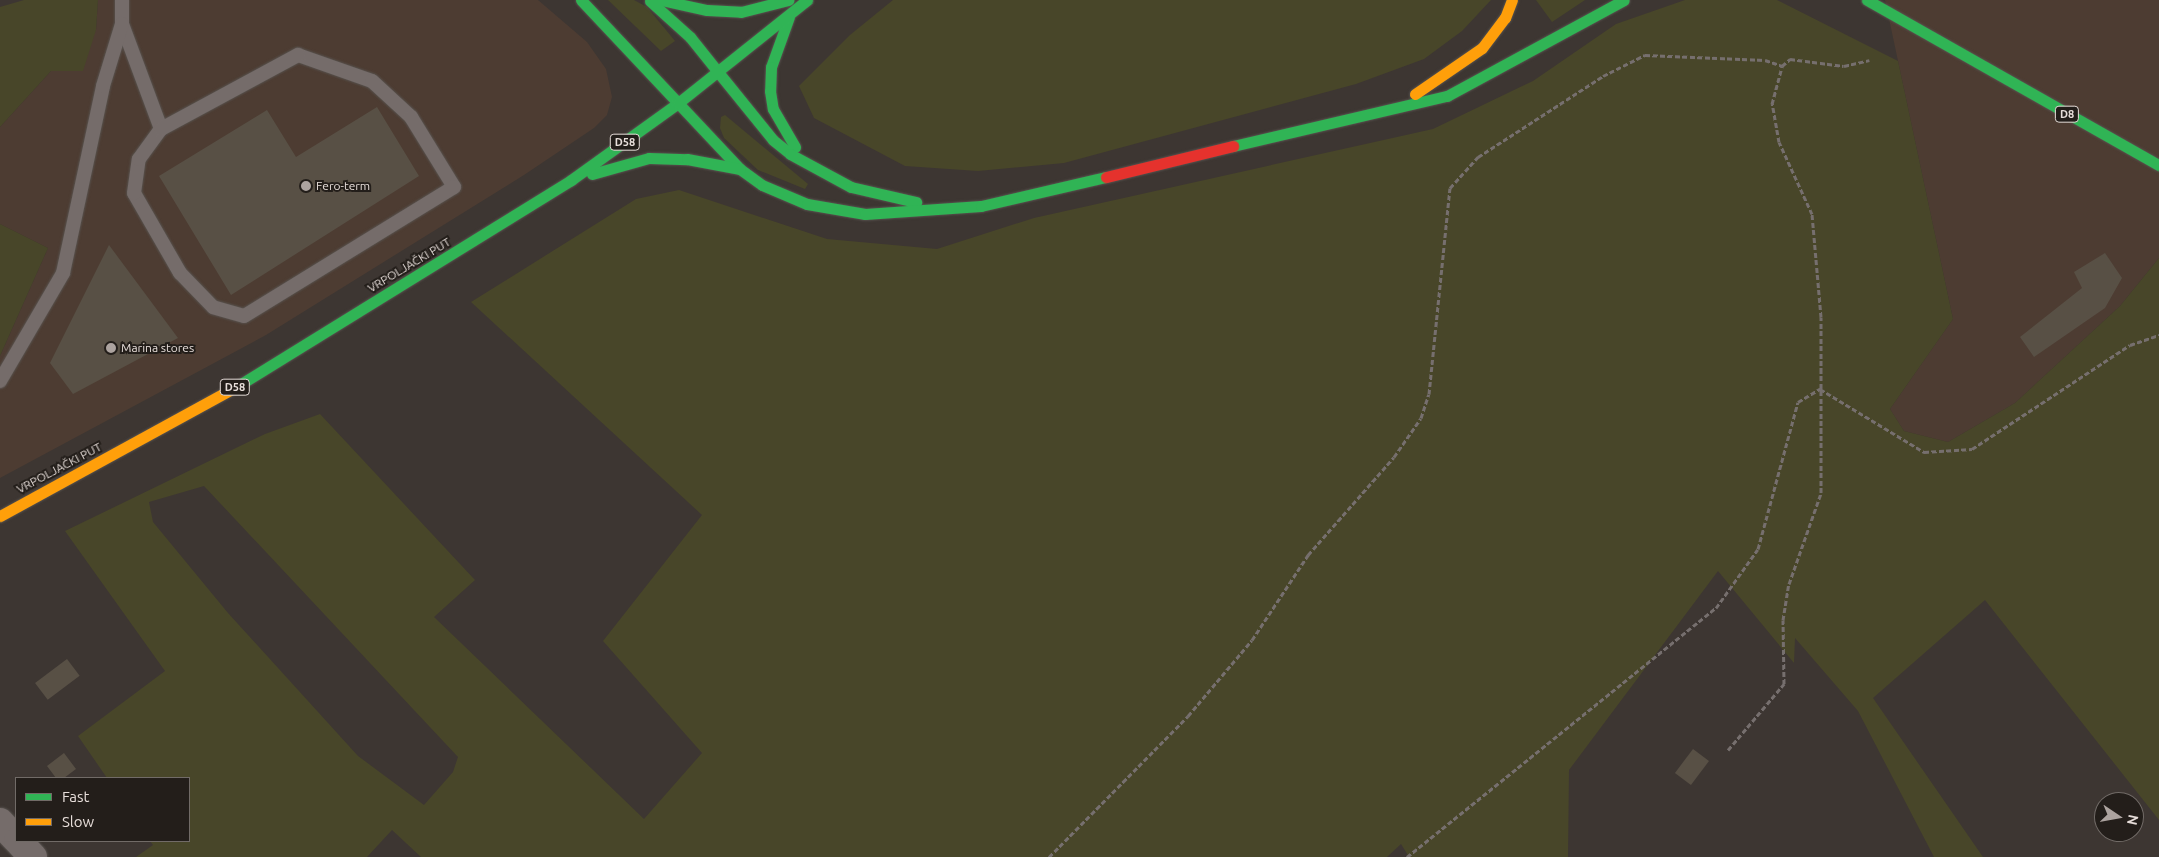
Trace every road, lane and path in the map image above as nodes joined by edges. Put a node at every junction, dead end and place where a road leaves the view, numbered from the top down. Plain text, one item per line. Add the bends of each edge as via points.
1 (122, 0) edge
2 (581, 0) edge
3 (649, 0) edge
4 (661, 0) edge
5 (788, 0) edge
6 (807, 0) edge
7 (1512, 0) edge
8 (1624, 0) edge
9 (1852, 0) edge
10 (1866, 0) edge
11 (1880, 8) junction
12 (791, 14) junction
13 (122, 24) junction
14 (1869, 60) dead end
15 (1782, 66) junction
16 (718, 72) junction
17 (678, 103) junction
18 (1395, 107) junction
19 (161, 129) junction
20 (806, 165) junction
21 (2159, 165) edge
22 (740, 169) junction
23 (571, 180) junction
24 (937, 206) junction
25 (2159, 335) edge
26 (0, 381) edge
27 (1820, 389) junction
28 (0, 516) edge
29 (1728, 750) dead end
30 (0, 822) edge
31 (15, 838) edge
32 (19, 842) edge
33 (34, 857) edge
34 (1048, 857) edge
35 (1407, 857) edge

1 - 13 lane
2 - 17 main road
3 - 16 main road via 690,37
4 - 5 main road via 707,10 741,12
6 - 12 main road, VRPOLJAČKI PUT / D58
7 - 18 main road via 1505,18 1482,48
8 - 18 main road via 1447,96
9 - 11 main road
10 - 11 main road, D8
11 - 21 main road, D8
12 - 16 main road, VRPOLJAČKI PUT / D58
12 - 20 main road via 777,42 770,91 782,128
13 - 19 lane
13 - 26 lane via 103,86 63,273
14 - 15 path via 1844,66 1790,59
15 - 27 path via 1772,104 1779,142 1812,214 1821,317
15 - 34 path via 1765,60 1645,55 1604,76 1478,157 1450,188 1429,394 1416,426 1308,555 1252,640 1194,708
16 - 17 main road, VRPOLJAČKI PUT / D58
16 - 20 main road via 773,140
17 - 22 main road
17 - 23 main road, VRPOLJAČKI PUT / D58
18 - 24 main road via 1052,192 981,206
19 - 19 lane via 298,55 372,81 411,117 454,187 244,316 213,307 180,273 134,193 139,158
20 - 24 main road via 851,186
22 - 23 main road via 695,160 649,158
22 - 24 main road via 785,196 839,212 888,214
23 - 28 main road, VRPOLJAČKI PUT / D58 via 206,405
25 - 27 path via 2130,345 1972,449 1924,452
27 - 29 path via 1821,493 1789,584 1783,620 1784,684
27 - 35 path via 1798,402 1758,549 1716,608
30 - 31 street
32 - 33 street

